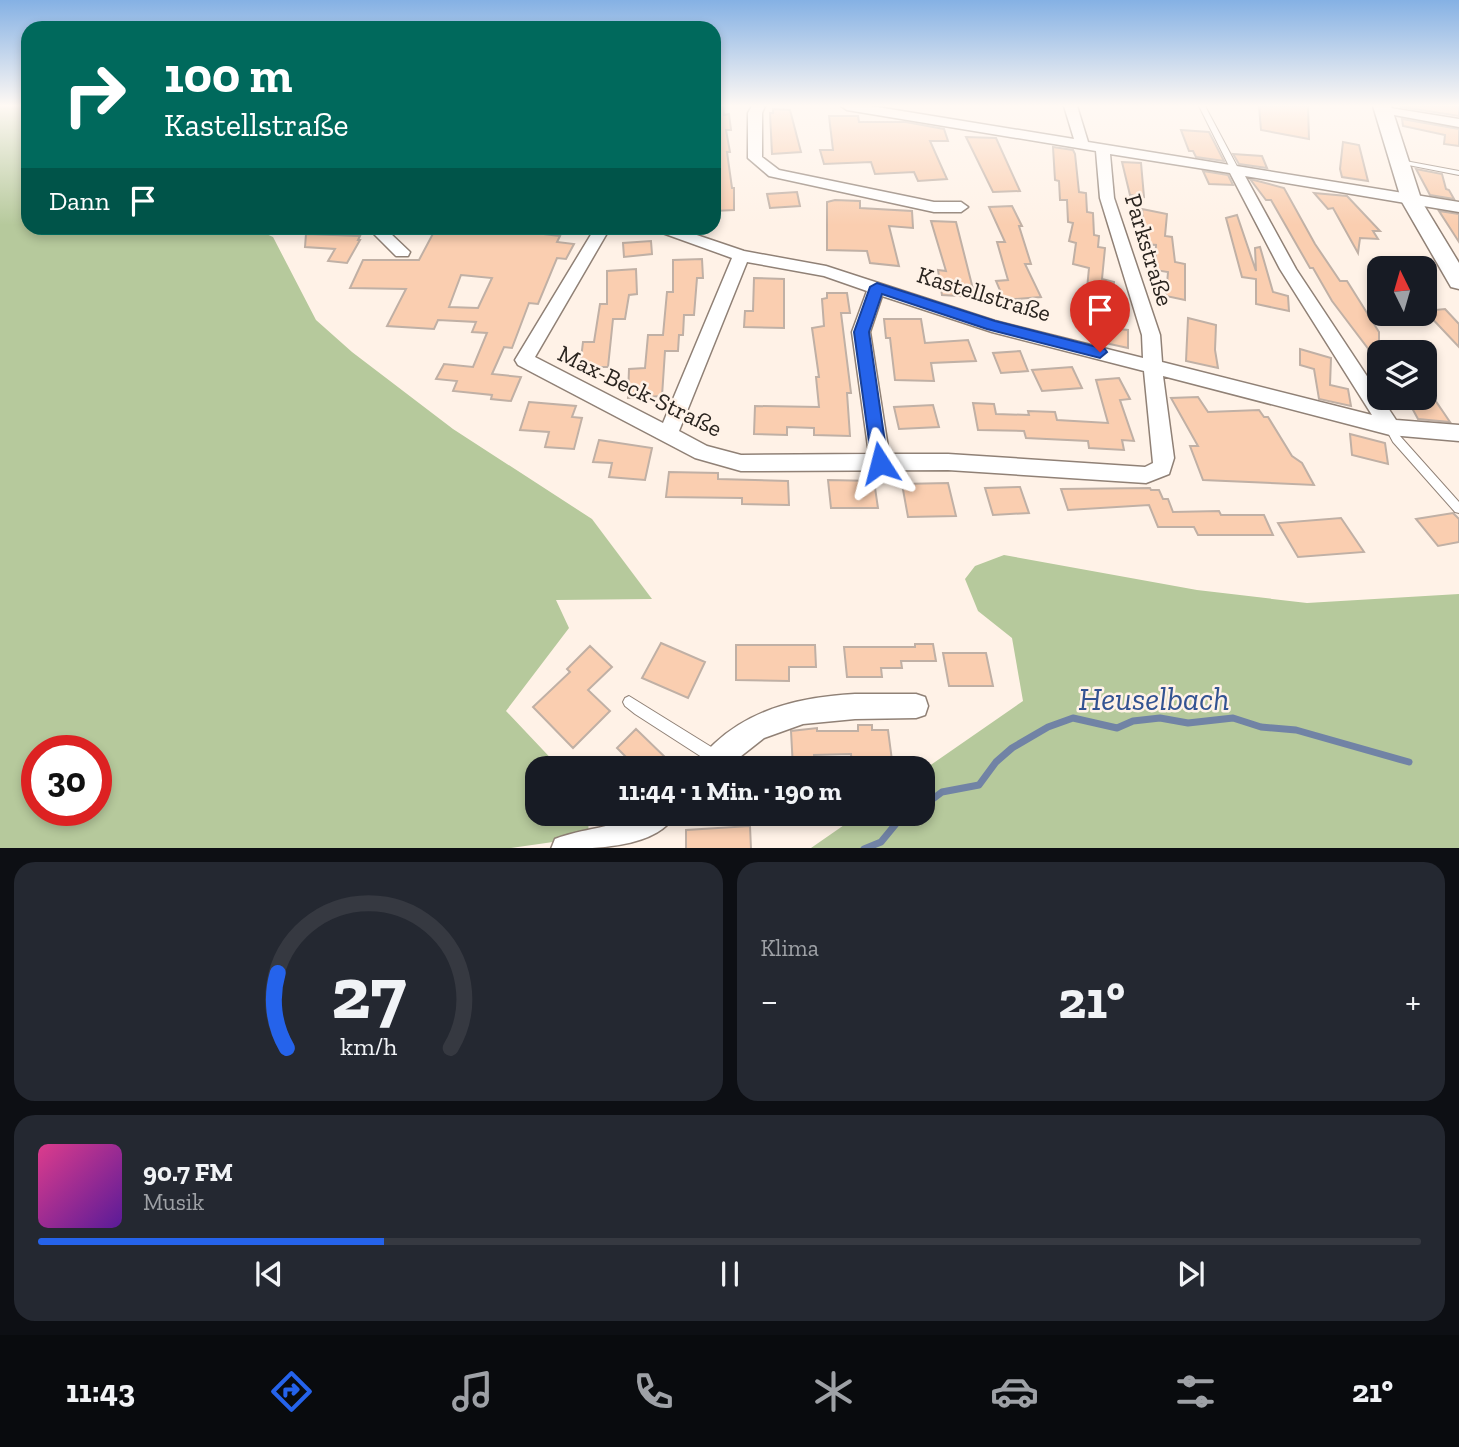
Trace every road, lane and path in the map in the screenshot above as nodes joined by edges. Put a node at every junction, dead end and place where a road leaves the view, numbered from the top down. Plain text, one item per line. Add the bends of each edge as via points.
1 (755, 146) edge
2 (1090, 146) edge
3 (1222, 146) edge
4 (1395, 146) edge
5 (1103, 148) junction
6 (1400, 162) junction
7 (1235, 170) junction
8 (1459, 173) edge
9 (1412, 202) junction
10 (961, 207) dead end
11 (1459, 207) edge
12 (383, 235) edge
13 (598, 235) edge
14 (682, 235) edge
15 (402, 252) dead end
16 (741, 256) junction
17 (1459, 282) edge
18 (877, 287) junction
19 (1153, 365) junction
20 (1390, 427) junction
21 (1459, 433) edge
22 (668, 435) junction
23 (880, 463) junction
24 (1459, 509) edge
25 (629, 702) dead end
26 (916, 706) dead end
27 (707, 756) edge
28 (720, 756) edge
29 (641, 826) edge
30 (572, 848) edge

1 - 10 street via 755,158 774,173 934,207
2 - 5 street
3 - 7 lane
4 - 6 main road
5 - 7 street
5 - 19 street, Parkstraße via 1107,198 1152,335
6 - 8 lane
6 - 9 main road
7 - 9 street
7 - 20 street via 1293,280
9 - 11 street
9 - 17 main road
12 - 15 street
13 - 22 street, Max-Beck-Straße via 524,360
14 - 16 street, Kastellstraße
16 - 18 street, Kastellstraße via 826,271
16 - 22 street
18 - 19 street, Kastellstraße via 992,326
18 - 23 street via 861,332
19 - 20 street, Kastellstraße
19 - 23 street, Max-Beck-Straße via 1164,458 1162,468 1146,475 948,462
20 - 21 street, Kastellstraße
20 - 24 lane
22 - 23 street, Max-Beck-Straße via 702,452 741,463
25 - 27 lane via 654,722 693,741
26 - 28 street via 794,713 758,725
29 - 30 street via 621,837

